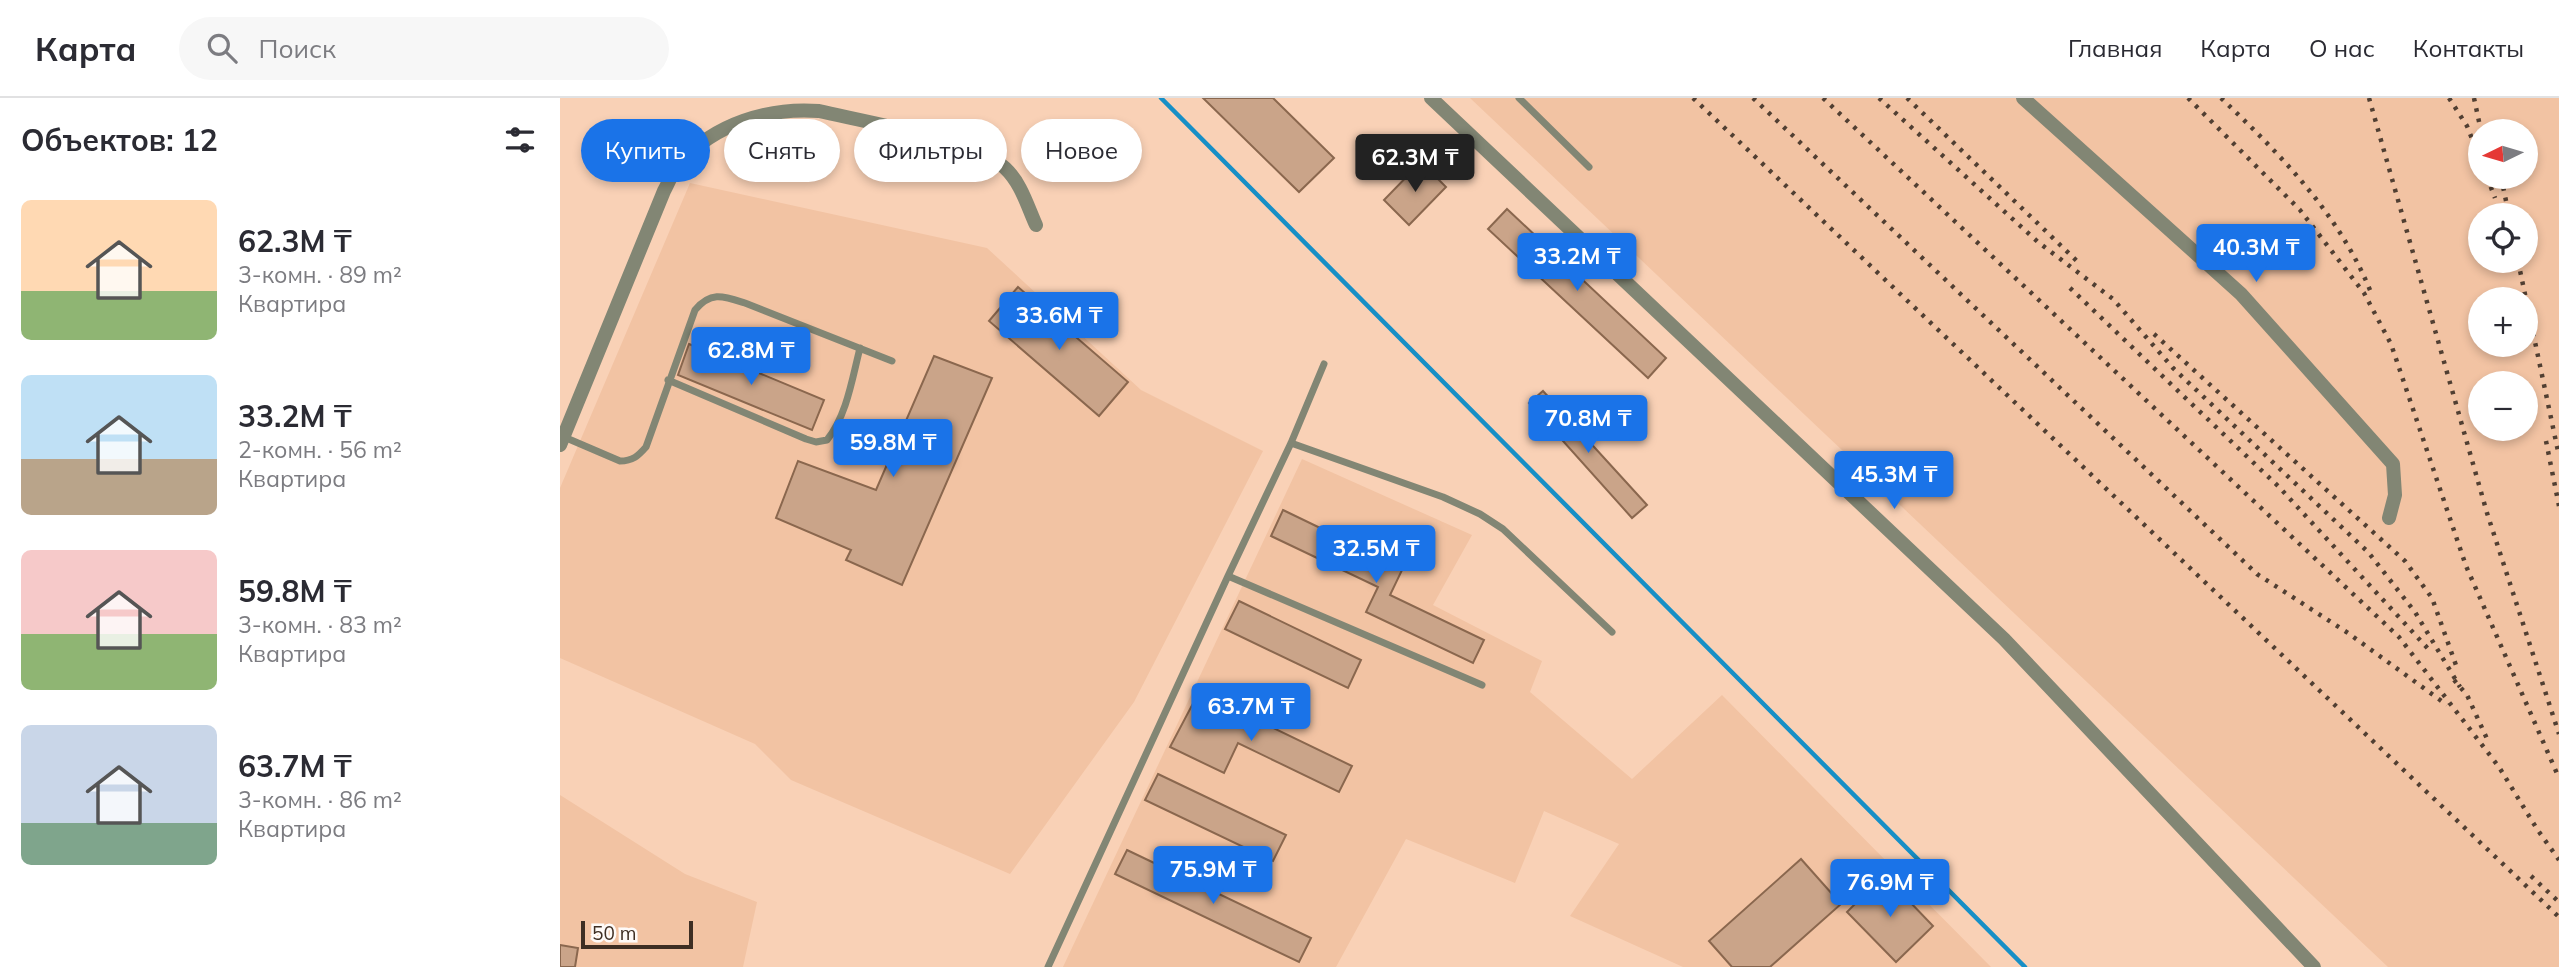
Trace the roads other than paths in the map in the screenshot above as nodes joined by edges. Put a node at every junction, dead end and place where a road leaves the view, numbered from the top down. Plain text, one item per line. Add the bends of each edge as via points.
1 (1431, 98) edge
2 (1519, 98) edge
3 (2024, 98) edge
4 (1589, 167) dead end
5 (1036, 225) dead end
6 (860, 348) junction
7 (892, 361) dead end
8 (1324, 364) dead end
9 (668, 380) junction
10 (562, 441) edge
11 (1291, 443) junction
12 (2389, 518) dead end
13 (1227, 576) junction
14 (1612, 632) dead end
15 (1482, 685) dead end
16 (1048, 967) edge
17 (2314, 967) edge

1 - 17 street via 2004,639
2 - 4 lane
3 - 12 street via 2241,294 2393,464 2395,495
5 - 10 street via 1018,184 1004,166 951,143 798,109 723,129 693,149 664,191
6 - 7 lane
6 - 9 lane via 745,303 713,297 695,310
6 - 9 lane via 835,430 827,440 816,442
8 - 11 lane
9 - 10 lane via 646,446 630,461
11 - 13 lane
11 - 14 lane via 1480,514 1503,528
13 - 15 lane
13 - 16 lane

